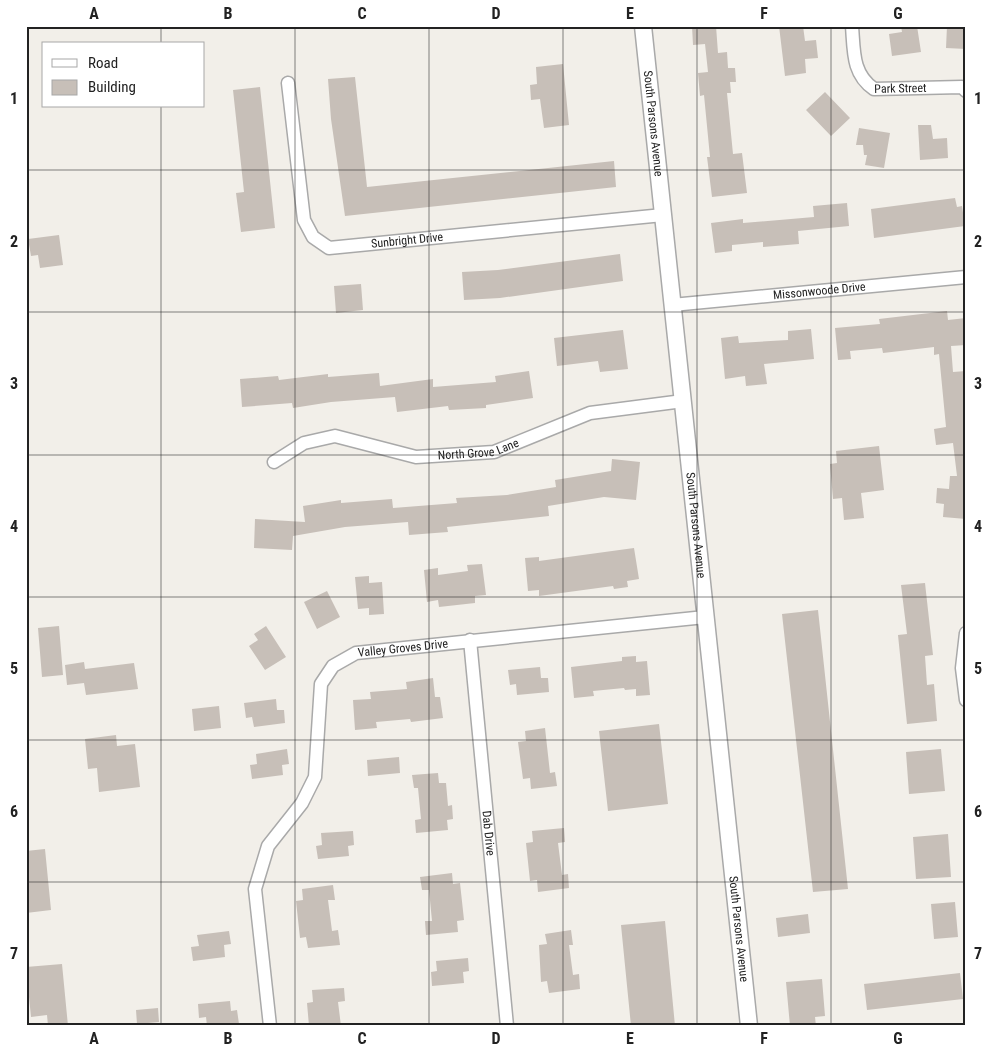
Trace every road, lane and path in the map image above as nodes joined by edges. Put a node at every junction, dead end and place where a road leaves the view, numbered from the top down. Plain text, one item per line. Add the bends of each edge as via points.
1 (643, 26) edge
2 (852, 26) edge
3 (288, 83) dead end
4 (966, 91) edge
5 (662, 215) junction
6 (966, 277) edge
7 (672, 305) junction
8 (683, 401) junction
9 (274, 462) dead end
10 (706, 617) junction
11 (965, 636) edge
12 (470, 640) junction
13 (966, 700) edge
14 (270, 1026) edge
15 (507, 1026) edge
16 (749, 1026) edge

1 - 5 street, South Parsons Avenue
2 - 4 street, Park Street via 855,66 863,81 874,89 962,88
3 - 5 street, Sunbright Drive via 304,220 313,237 329,248
5 - 7 street, South Parsons Avenue
6 - 7 street, Missonwoode Drive
7 - 8 street, South Parsons Avenue
8 - 9 street, North Grove Lane via 590,413 494,452 416,457 335,436 304,443
8 - 10 street, South Parsons Avenue
10 - 12 street, Valley Groves Drive
10 - 16 street, South Parsons Avenue
11 - 13 street via 962,668
12 - 14 street, Valley Groves Drive via 356,653 333,666 321,684 315,777 302,803 268,846 255,889
12 - 15 street, Dab Drive

